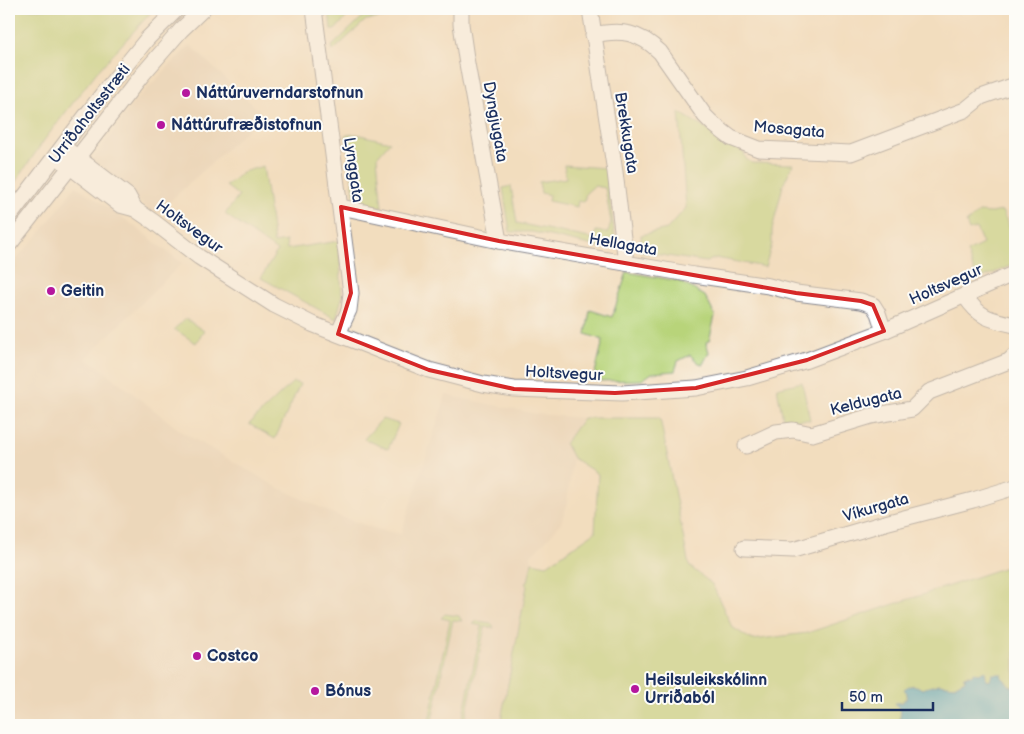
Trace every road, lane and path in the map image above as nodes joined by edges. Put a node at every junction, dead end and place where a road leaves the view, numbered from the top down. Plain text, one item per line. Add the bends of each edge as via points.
1 (177, 9) edge
2 (203, 9) edge
3 (314, 9) edge
4 (461, 9) edge
5 (590, 9) edge
6 (594, 35) junction
7 (1015, 85) edge
8 (60, 152) junction
9 (74, 162) junction
10 (341, 207) junction
11 (9, 217) edge
12 (499, 241) junction
13 (9, 245) edge
14 (626, 263) junction
15 (1015, 273) edge
16 (965, 296) junction
17 (1015, 325) edge
18 (884, 331) junction
19 (338, 334) junction
20 (1015, 355) edge
21 (746, 446) dead end
22 (1015, 487) edge
23 (744, 548) dead end

1 - 8 street, Urriðaholtsstræti via 147,39
2 - 9 street, Urriðaholtsstræti via 142,75
3 - 10 street, Lynggata
4 - 12 street, Dyngjugata via 466,58
5 - 6 street, Brekkugata
6 - 7 street, Mosagata via 624,32 652,45 713,124 731,138 759,149 851,153 965,110 981,97
6 - 14 street, Brekkugata
8 - 9 street, Holtsvegur
8 - 11 street, Urriðaholtsstræti
9 - 13 street, Urriðaholtsstræti
9 - 19 street, Holtsvegur via 120,205 135,209 199,257 274,305
10 - 12 street, Hellagata
10 - 19 street, Lynggata via 351,294 349,310
12 - 14 street, Hellagata
14 - 18 street, Hellagata via 861,301 873,305
15 - 16 street, Holtsvegur
16 - 17 street via 985,318
16 - 18 street, Holtsvegur
18 - 19 street, Holtsvegur via 747,378 696,388 616,393 514,389 483,384 429,370
20 - 21 street, Keldugata via 1009,361 930,392 912,409 871,416 812,434 785,430 768,434
22 - 23 street, Víkurgata via 793,550

